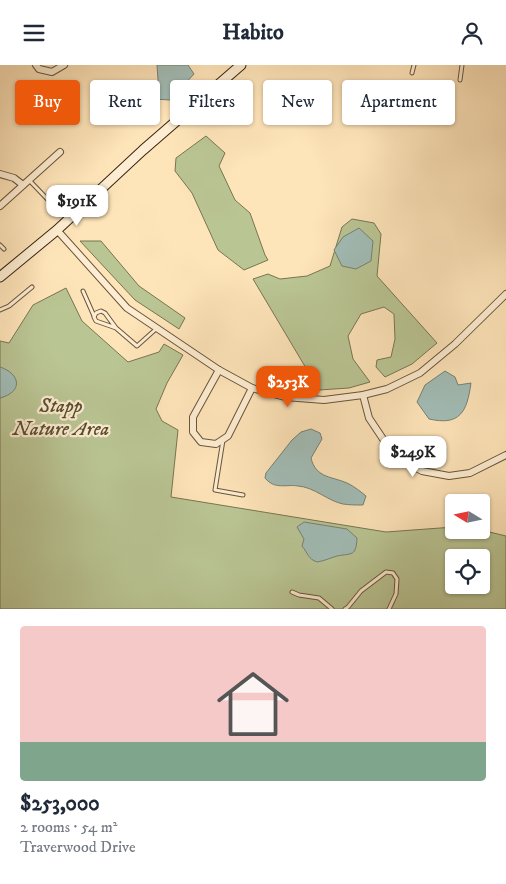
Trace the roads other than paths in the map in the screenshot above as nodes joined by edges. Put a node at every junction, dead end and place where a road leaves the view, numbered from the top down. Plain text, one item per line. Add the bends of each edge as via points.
1 (36, 65) edge
2 (64, 65) edge
3 (241, 65) edge
4 (414, 65) edge
5 (462, 65) edge
6 (412, 73) dead end
7 (460, 80) dead end
8 (60, 152) dead end
9 (0, 175) edge
10 (29, 179) junction
11 (23, 185) junction
12 (52, 205) dead end
13 (0, 206) edge
14 (57, 230) junction
15 (0, 245) edge
16 (4, 249) dead end
17 (0, 277) edge
18 (32, 287) dead end
19 (83, 291) dead end
20 (506, 294) edge
21 (0, 310) edge
22 (94, 317) junction
23 (116, 328) junction
24 (156, 329) junction
25 (219, 370) junction
26 (252, 388) junction
27 (363, 395) junction
28 (223, 439) junction
29 (506, 455) edge
30 (244, 495) dead end
31 (292, 591) dead end
32 (332, 609) edge
33 (344, 609) edge
34 (389, 609) edge

1 - 2 street via 52,72
3 - 14 street
4 - 6 lane
5 - 7 lane
8 - 10 street
9 - 11 street via 14,178
10 - 11 street
10 - 12 lane
11 - 13 street
14 - 17 street
14 - 24 street via 127,308
15 - 16 lane
18 - 21 lane
19 - 22 lane
20 - 27 street via 420,373 386,389
22 - 23 lane via 96,321
22 - 23 lane via 96,313 103,312
23 - 24 lane via 137,346
24 - 25 street
25 - 26 street
25 - 28 street via 193,417 193,432 201,442 216,444
26 - 27 street via 285,397 324,400
26 - 28 street via 228,436
27 - 29 street via 369,418 387,445 404,462 422,471 449,476 470,473
28 - 30 lane via 215,490
31 - 32 lane via 320,599
33 - 34 lane via 386,571 397,579 396,594

